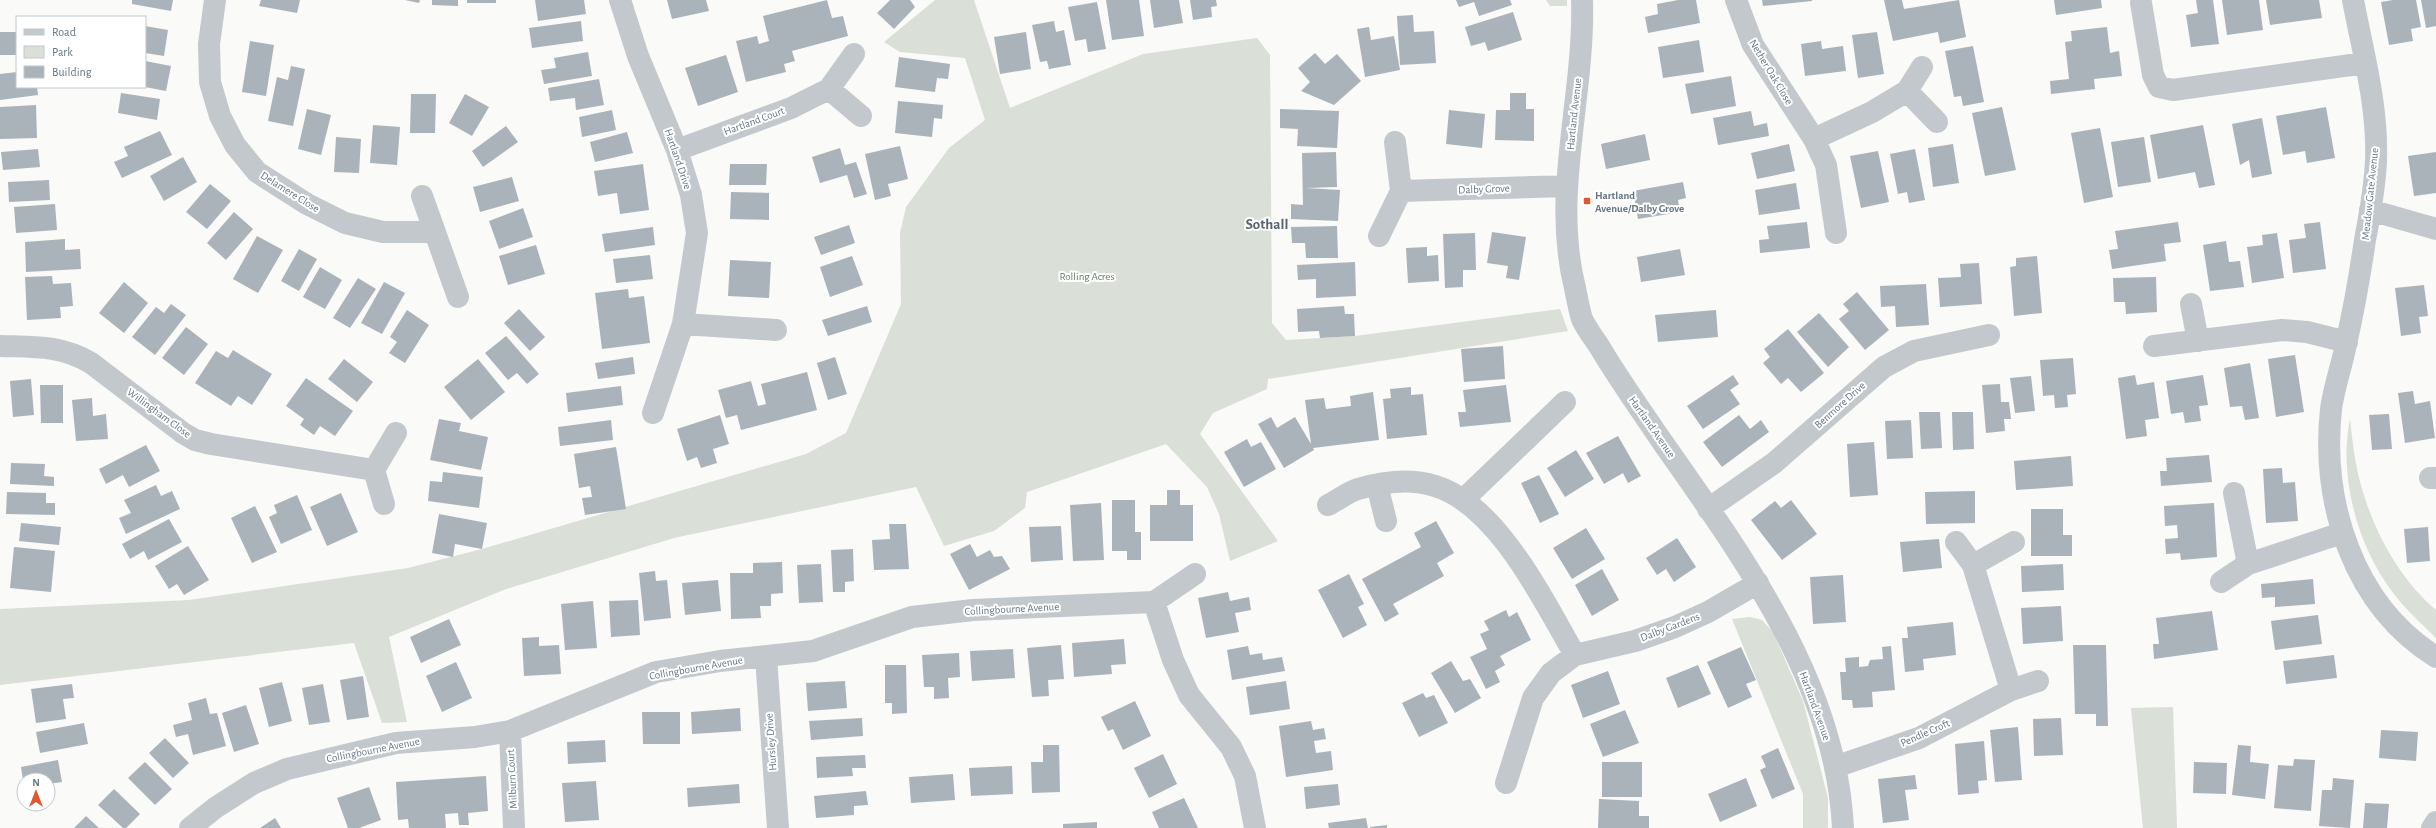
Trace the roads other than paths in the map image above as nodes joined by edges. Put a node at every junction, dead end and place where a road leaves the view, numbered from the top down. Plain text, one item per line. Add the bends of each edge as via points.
1 (215, 0) edge
2 (620, 0) edge
3 (1582, 0) edge
4 (1736, 0) edge
5 (2353, 0) edge
6 (2141, 3) dead end
7 (854, 54) dead end
8 (2365, 63) junction
9 (1922, 66) dead end
10 (829, 89) junction
11 (1907, 91) junction
12 (861, 116) dead end
13 (1937, 122) dead end
14 (1814, 139) junction
15 (1395, 142) dead end
16 (678, 150) junction
17 (1567, 186) junction
18 (1401, 191) junction
19 (422, 196) dead end
20 (2370, 210) junction
21 (2436, 229) edge
22 (433, 232) junction
23 (1836, 233) dead end
24 (1379, 236) dead end
25 (458, 297) dead end
26 (2191, 304) dead end
27 (683, 324) junction
28 (776, 330) dead end
29 (1989, 335) dead end
30 (2198, 341) junction
31 (2347, 342) junction
32 (0, 346) edge
33 (2154, 346) dead end
34 (1565, 402) dead end
35 (653, 413) dead end
36 (396, 434) dead end
37 (374, 470) junction
38 (1378, 485) junction
39 (2234, 492) dead end
40 (1463, 500) junction
41 (384, 504) dead end
42 (1328, 505) dead end
43 (1708, 509) junction
44 (1386, 521) dead end
45 (2342, 533) junction
46 (1956, 542) dead end
47 (2014, 542) dead end
48 (2248, 564) junction
49 (1973, 565) junction
50 (1195, 574) dead end
51 (2221, 582) dead end
52 (1758, 583) junction
53 (1154, 602) junction
54 (1576, 655) junction
55 (766, 657) junction
56 (2436, 657) edge
57 (2038, 682) dead end
58 (2011, 690) junction
59 (510, 731) junction
60 (1835, 767) junction
61 (1506, 783) dead end
62 (2436, 822) edge
63 (190, 828) edge
64 (514, 828) edge
65 (778, 828) edge
66 (1255, 828) edge
67 (1843, 828) edge
68 (2432, 828) edge

1 - 22 street, Delamere Close via 209,44 210,82 220,116 235,145 257,172 307,204 345,224 383,232
2 - 16 street, Hartland Drive via 638,56
3 - 17 street, Hartland Avenue via 1579,66
4 - 14 street, Nether Oak Close via 1753,46
5 - 8 street, Meadow Gate Avenue
6 - 8 street via 2153,75 2159,87 2173,90
7 - 10 street, Hartland Court
8 - 20 street, Meadow Gate Avenue via 2375,112 2376,160
9 - 11 street
10 - 12 street
10 - 16 street, Hartland Court via 791,108
11 - 13 street
11 - 14 street via 1872,112
14 - 23 street, Nether Oak Close via 1826,165
15 - 18 street
16 - 27 street, Hartland Drive via 691,195 697,233
17 - 18 street, Dalby Grove
17 - 43 street, Hartland Avenue via 1566,229 1570,268 1582,319 1628,392
18 - 24 street
19 - 22 street
20 - 21 street
20 - 31 street, Meadow Gate Avenue
22 - 25 street
26 - 30 street
27 - 28 street
27 - 35 street, Hartland Drive
29 - 43 street, Benmore Drive via 1914,351 1884,367 1774,463
30 - 31 street via 2282,330 2307,332
30 - 33 street
31 - 45 street, Meadow Gate Avenue via 2331,416 2330,474
32 - 37 street, Willingham Close via 60,349 76,354 195,440
34 - 40 street
36 - 37 street
37 - 41 street
38 - 40 street via 1405,481 1436,486
38 - 42 street via 1356,490
38 - 44 street
39 - 48 street
40 - 54 street via 1494,527 1537,590
43 - 52 street, Hartland Avenue
45 - 48 street
45 - 56 street, Meadow Gate Avenue via 2358,573 2381,608 2416,645
46 - 49 street
47 - 49 street
48 - 51 street
49 - 58 street
50 - 53 street
52 - 54 street, Dalby Gardens via 1708,612 1675,627 1635,641
52 - 60 street, Hartland Avenue via 1800,663 1821,715
53 - 55 street, Collingbourne Avenue via 973,610 912,617 813,651
53 - 66 street via 1173,660 1189,695 1231,747 1245,776
54 - 61 street, Dalby Gardens via 1551,673 1533,698
55 - 59 street, Collingbourne Avenue via 720,661 656,672
55 - 65 street, Hursley Drive
57 - 58 street, Pendle Croft
58 - 60 street, Pendle Croft via 1919,738
59 - 63 street, Collingbourne Avenue via 474,737 396,743 287,769 254,783
59 - 64 street, Milburn Court
60 - 67 street, Hartland Avenue
62 - 68 street

